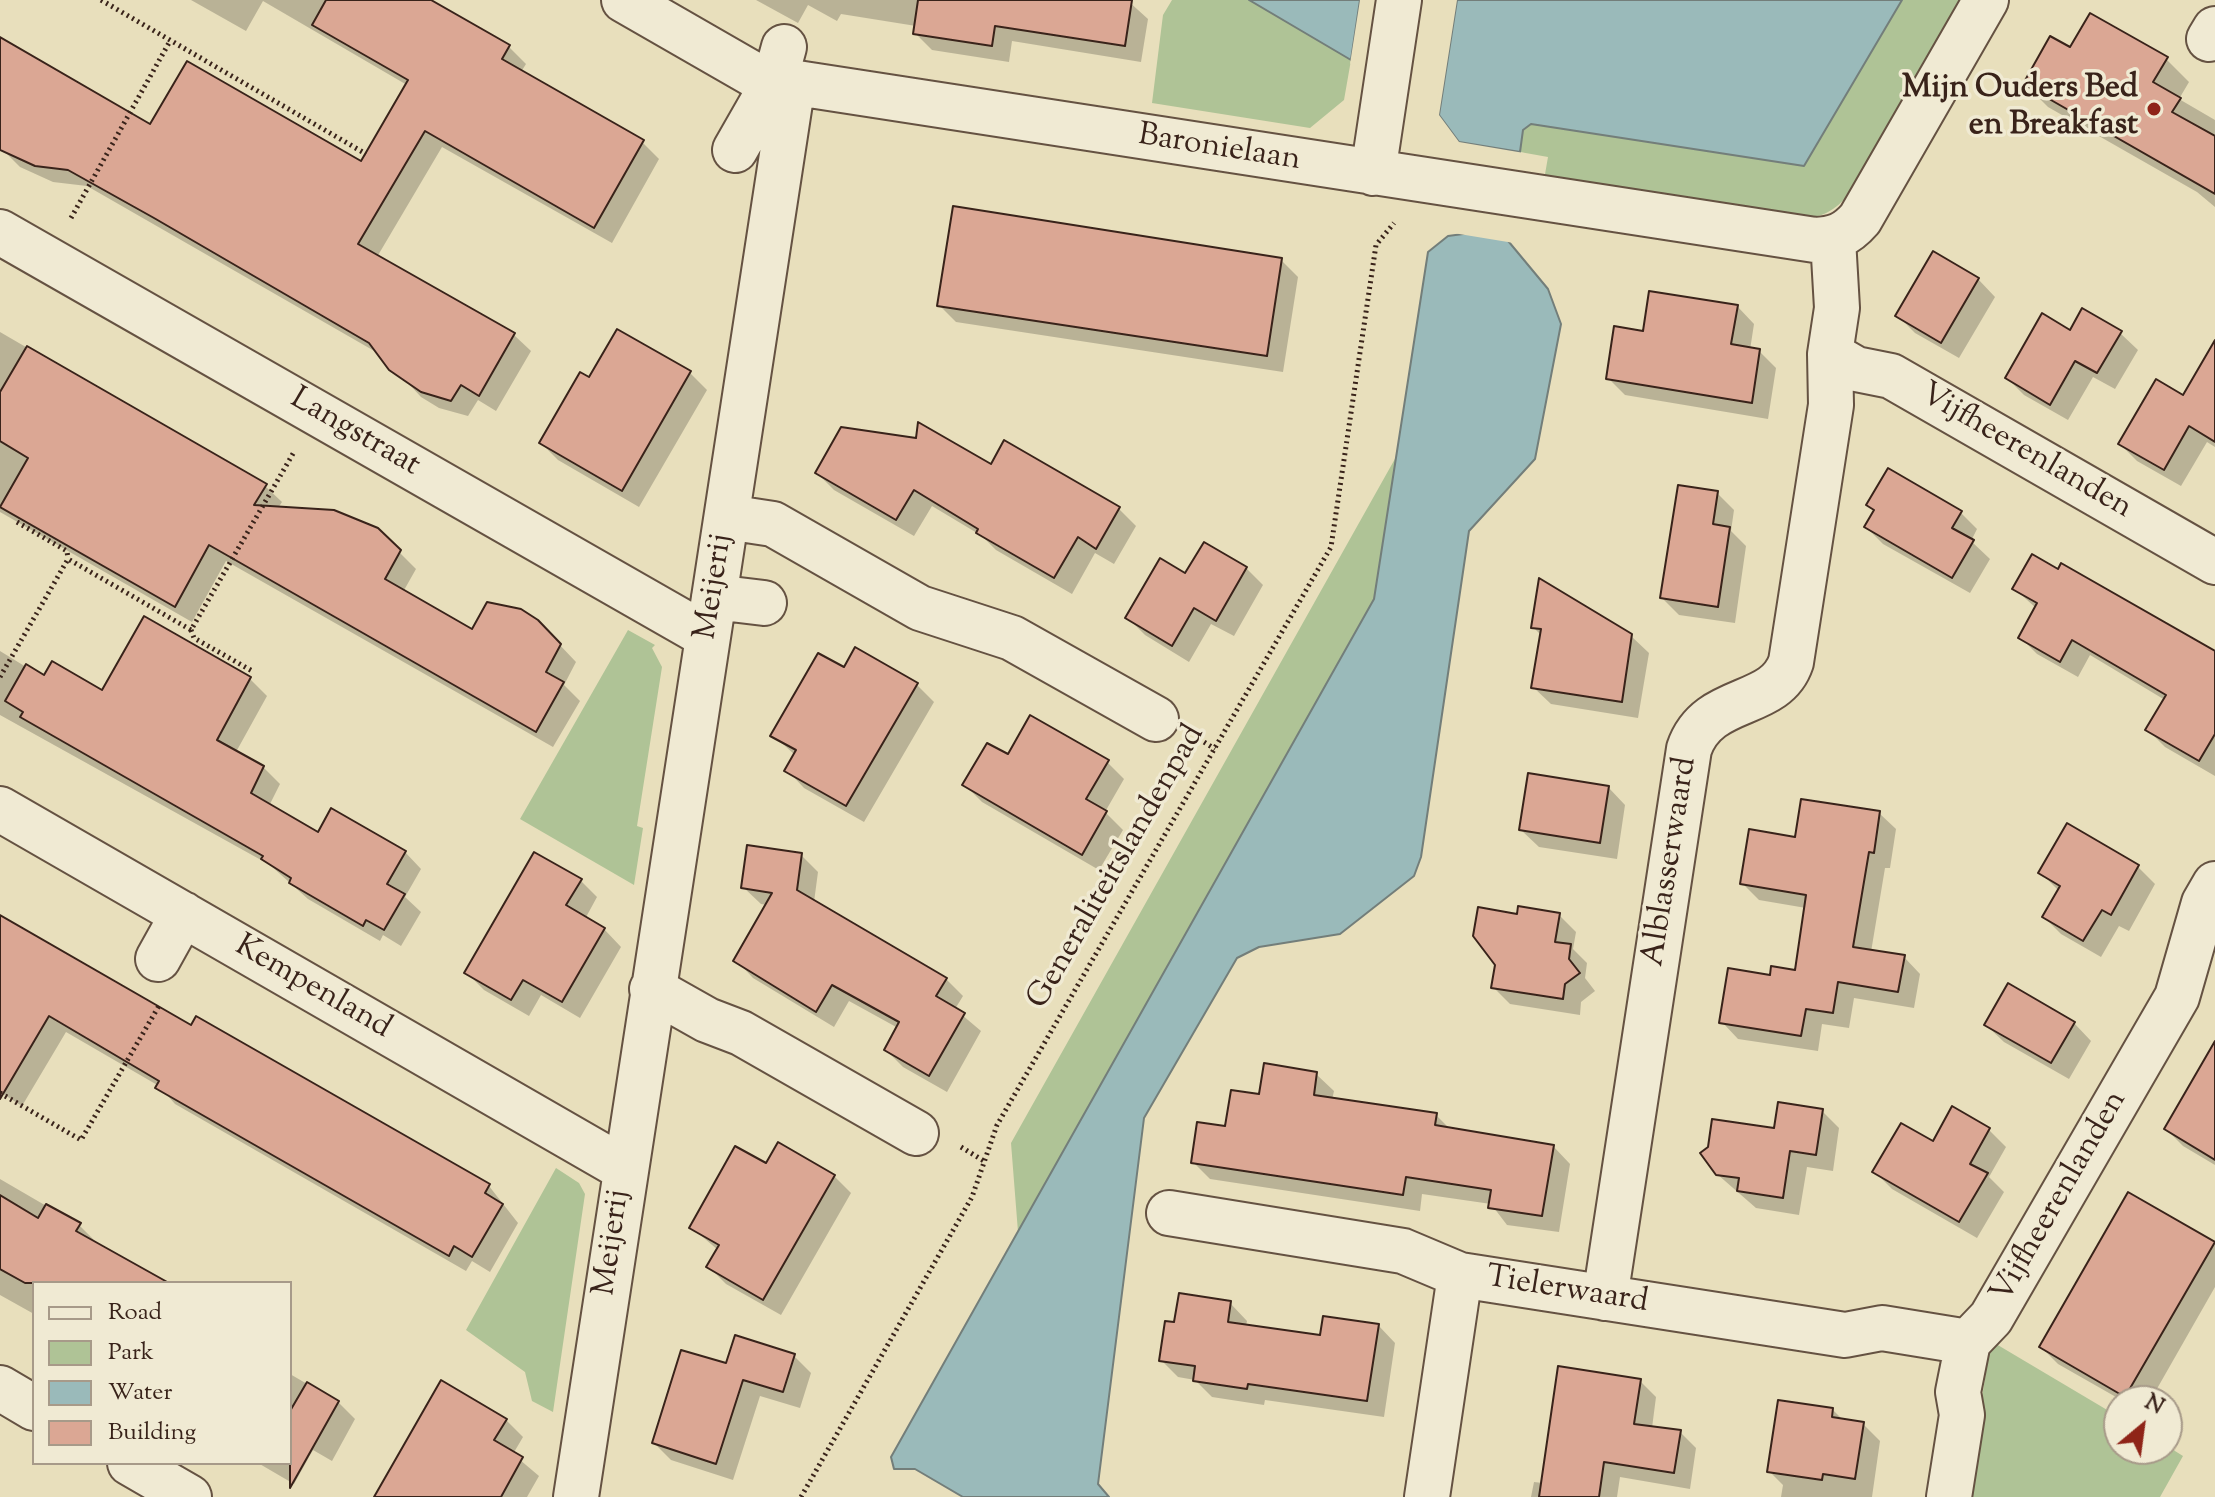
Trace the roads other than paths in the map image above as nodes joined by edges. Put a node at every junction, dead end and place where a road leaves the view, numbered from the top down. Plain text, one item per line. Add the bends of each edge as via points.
1 (624, 0) edge
2 (1399, 0) edge
3 (1986, 0) edge
4 (784, 70) junction
5 (1373, 173) junction
6 (0, 232) edge
7 (1833, 239) junction
8 (1830, 354) junction
9 (727, 517) junction
10 (2215, 562) edge
11 (764, 603) dead end
12 (710, 616) junction
13 (1159, 715) dead end
14 (0, 809) edge
15 (2211, 899) edge
16 (183, 914) junction
17 (161, 978) road end
18 (652, 989) junction
19 (916, 1133) dead end
20 (625, 1169) junction
21 (1169, 1213) dead end
22 (1460, 1275) junction
23 (1605, 1298) junction
24 (1968, 1342) junction
25 (0, 1388) edge
26 (32, 1407) edge
27 (133, 1465) edge
28 (189, 1497) edge
29 (576, 1497) edge
30 (1427, 1497) edge
31 (1949, 1497) edge

1 - 4 street, Baronielaan via 758,77
2 - 5 street
3 - 7 street via 1860,219
4 - 5 street, Baronielaan
4 - 9 street, Meijerij via 755,139
5 - 7 street, Baronielaan via 1785,237
6 - 12 street, Langstraat
7 - 8 street, Alblasserwaard via 1837,308
8 - 10 street, Vijfheerenlanden via 1856,369 1891,376
8 - 23 street, Alblasserwaard via 1831,405 1791,662 1775,685 1709,717 1687,759
9 - 12 street, Meijerij
9 - 13 street, Meijerij via 773,524 920,608 1012,638
11 - 12 street
12 - 18 street, Meijerij
14 - 16 street, Kempenland
15 - 24 street, Vijfheerenlanden via 2177,997 1991,1318
16 - 17 street
16 - 20 street, Kempenland
18 - 19 street
18 - 20 street, Meijerij
20 - 29 street, Meijerij via 635,1220
21 - 22 street, Tielerwaard via 1403,1251
22 - 23 street, Tielerwaard
22 - 30 street
23 - 24 street, Tielerwaard via 1845,1335 1882,1328
24 - 31 street
25 - 26 street
27 - 28 street

